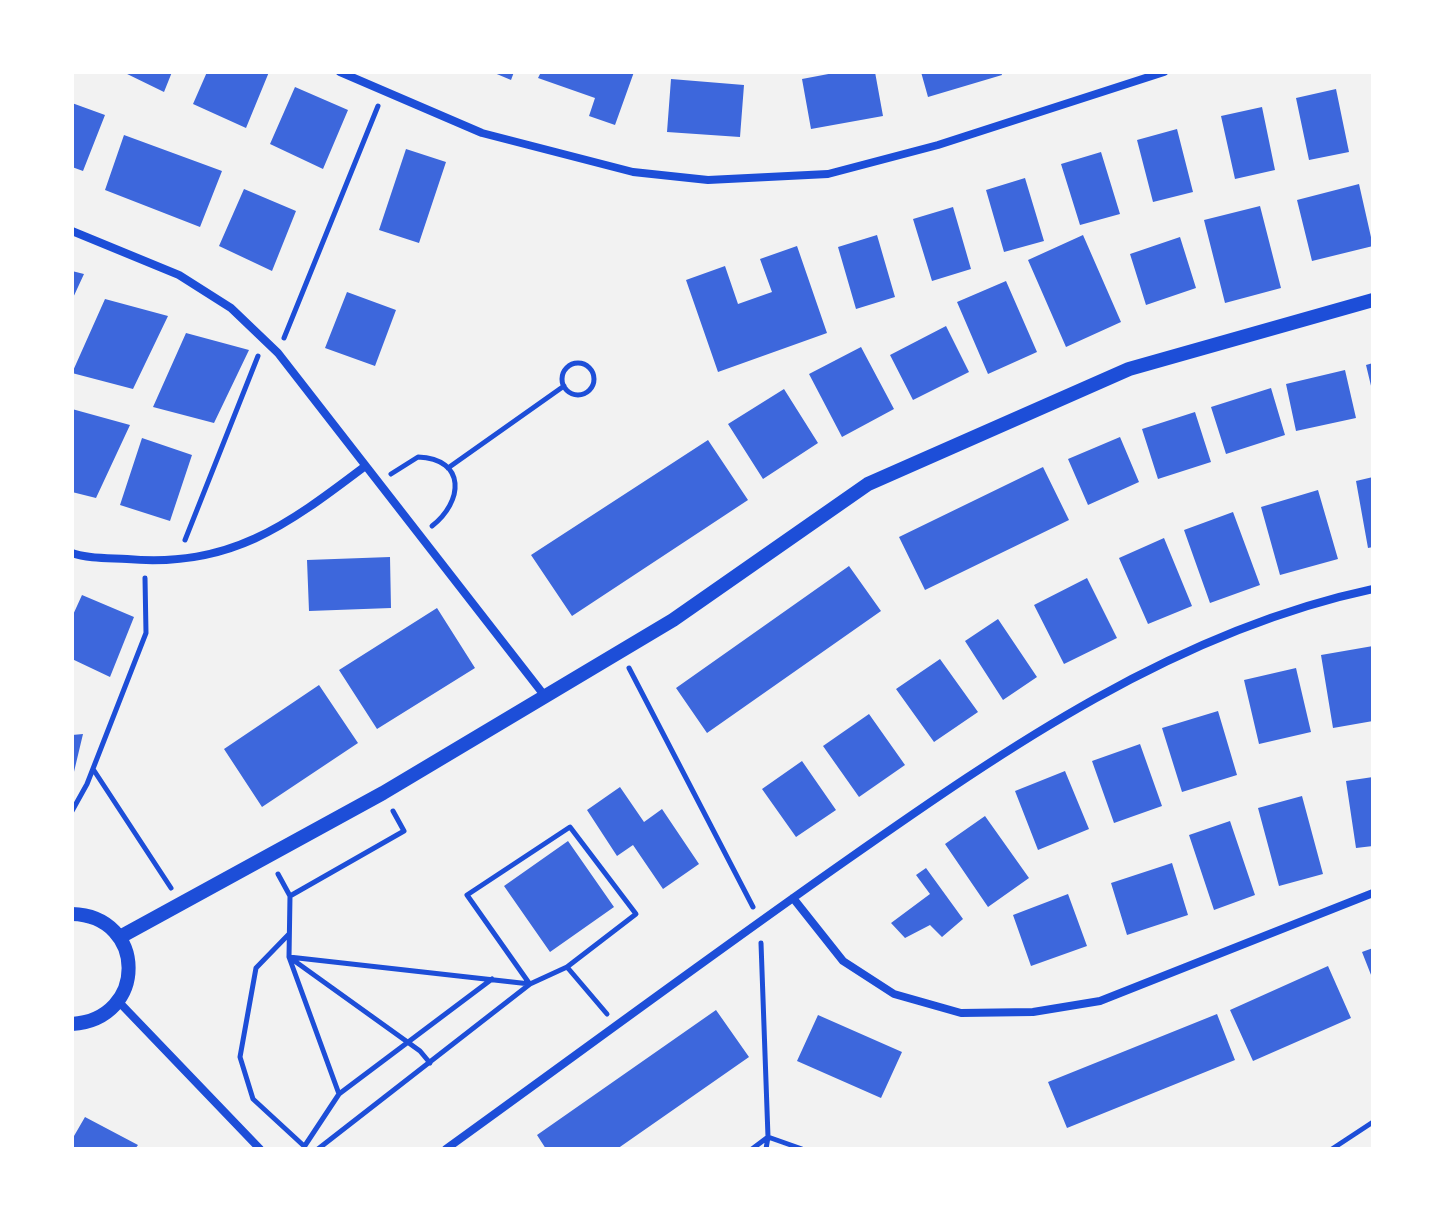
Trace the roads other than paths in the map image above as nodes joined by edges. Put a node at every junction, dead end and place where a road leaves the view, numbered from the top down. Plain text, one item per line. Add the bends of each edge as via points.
1 (340, 72) edge
2 (1164, 72) edge
3 (72, 231) edge
4 (1373, 300) edge
5 (364, 467) junction
6 (72, 553) edge
7 (1373, 589) edge
8 (544, 695) junction
9 (1373, 893) edge
10 (793, 898) junction
11 (72, 914) edge
12 (120, 937) junction
13 (118, 1001) junction
14 (72, 1024) edge
15 (260, 1149) edge
16 (446, 1149) edge

1 - 2 street via 482,133 633,172 708,180 828,174 938,145
3 - 5 street via 179,275 231,308 278,353
4 - 8 street via 1129,369 868,484 673,620
5 - 6 street via 261,539 203,557 144,561
5 - 8 street
7 - 10 street via 1212,639 1084,704 971,773
8 - 12 street via 383,793
9 - 10 street via 1100,1001 1033,1012 961,1013 894,994 843,961
10 - 16 street
11 - 12 street via 100,920
12 - 13 street via 129,969
13 - 14 street via 98,1018
13 - 15 street

